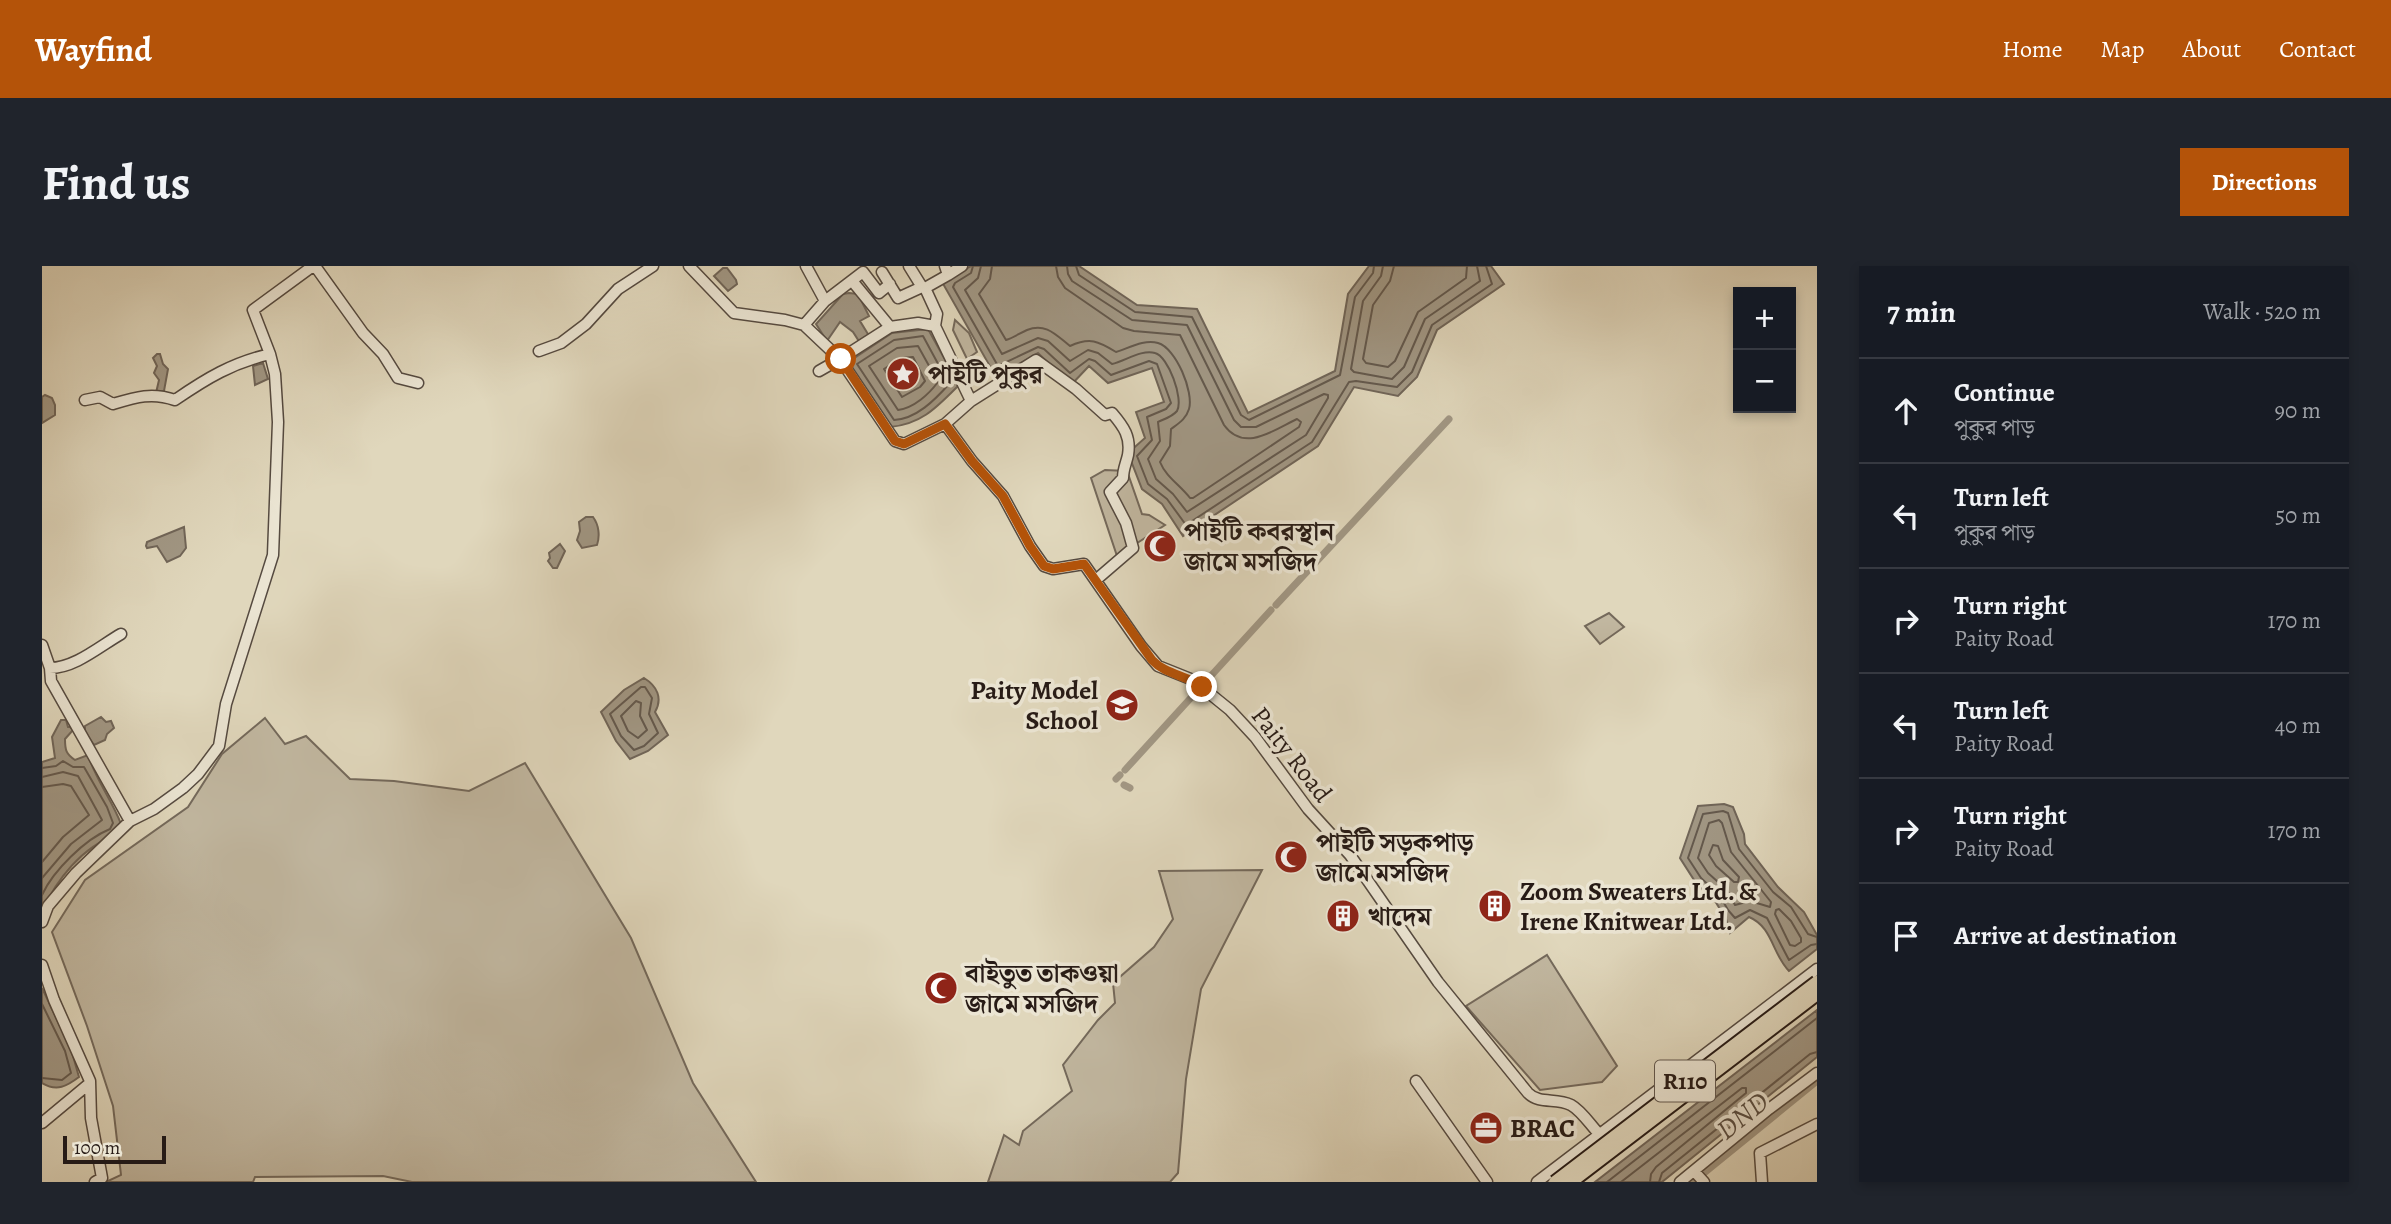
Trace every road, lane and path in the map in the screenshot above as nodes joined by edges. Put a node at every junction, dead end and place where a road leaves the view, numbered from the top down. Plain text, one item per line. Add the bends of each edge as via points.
1 (314, 266) edge
2 (653, 266) edge
3 (689, 266) edge
4 (806, 266) edge
5 (909, 266) edge
6 (962, 266) edge
7 (946, 270) edge
8 (882, 272) dead end
9 (853, 282) junction
10 (890, 284) junction
11 (924, 287) junction
12 (825, 301) junction
13 (804, 325) junction
14 (934, 326) junction
15 (890, 327) junction
16 (539, 351) dead end
17 (270, 354) junction
18 (841, 359) junction
19 (819, 371) dead end
20 (418, 383) dead end
21 (85, 400) dead end
22 (971, 401) junction
23 (945, 424) junction
24 (1097, 579) junction
25 (121, 634) dead end
26 (42, 645) edge
27 (50, 668) junction
28 (130, 821) junction
29 (42, 922) edge
30 (42, 965) edge
31 (1817, 970) edge
32 (1817, 982) edge
33 (1817, 994) edge
34 (1772, 1003) junction
35 (1789, 1027) dead end
36 (1816, 1070) edge
37 (1416, 1081) dead end
38 (90, 1083) junction
39 (42, 1123) edge
40 (1817, 1124) edge
41 (1600, 1135) junction
42 (1694, 1171) junction
43 (95, 1182) edge
44 (1487, 1182) edge
45 (1537, 1182) edge
46 (1555, 1182) edge
47 (1571, 1182) edge
48 (1680, 1182) edge
49 (1704, 1182) edge
50 (1762, 1182) edge

1 - 17 street via 253,310
1 - 20 street via 398,378
2 - 16 street via 618,289 586,324
3 - 13 street via 734,313
4 - 12 street
5 - 11 street
6 - 7 street
7 - 11 street
8 - 10 street
9 - 10 street via 863,272 879,293
9 - 12 street
9 - 15 street
10 - 11 street via 898,298
11 - 14 street via 937,314
12 - 13 street
13 - 18 street
14 - 15 street
14 - 22 street
15 - 18 street
17 - 21 street via 240,361 175,400 160,395 113,404 100,397
17 - 28 street via 278,422 272,555 226,704 219,746 183,788
18 - 19 street
18 - 23 street via 895,441 904,444
22 - 23 street
22 - 24 street via 1036,360 1105,415 1112,413 1127,430 1124,478 1110,492 1133,548
23 - 24 street via 1003,496 1044,566 1084,564
24 - 41 street, Paity Road via 1158,666 1193,680 1255,737 1308,809 1350,855 1438,982 1528,1093 1534,1099 1573,1106
25 - 27 street via 73,663
26 - 27 street
27 - 28 street via 51,681
28 - 29 street via 63,888
30 - 38 street
31 - 34 street
32 - 46 main road, R110, bridge
33 - 47 main road, R110, bridge
34 - 35 street
34 - 41 street
36 - 42 street
37 - 44 street
38 - 39 street
38 - 43 street via 102,1178
40 - 50 street via 1760,1153
41 - 45 street
42 - 48 street
42 - 49 street

